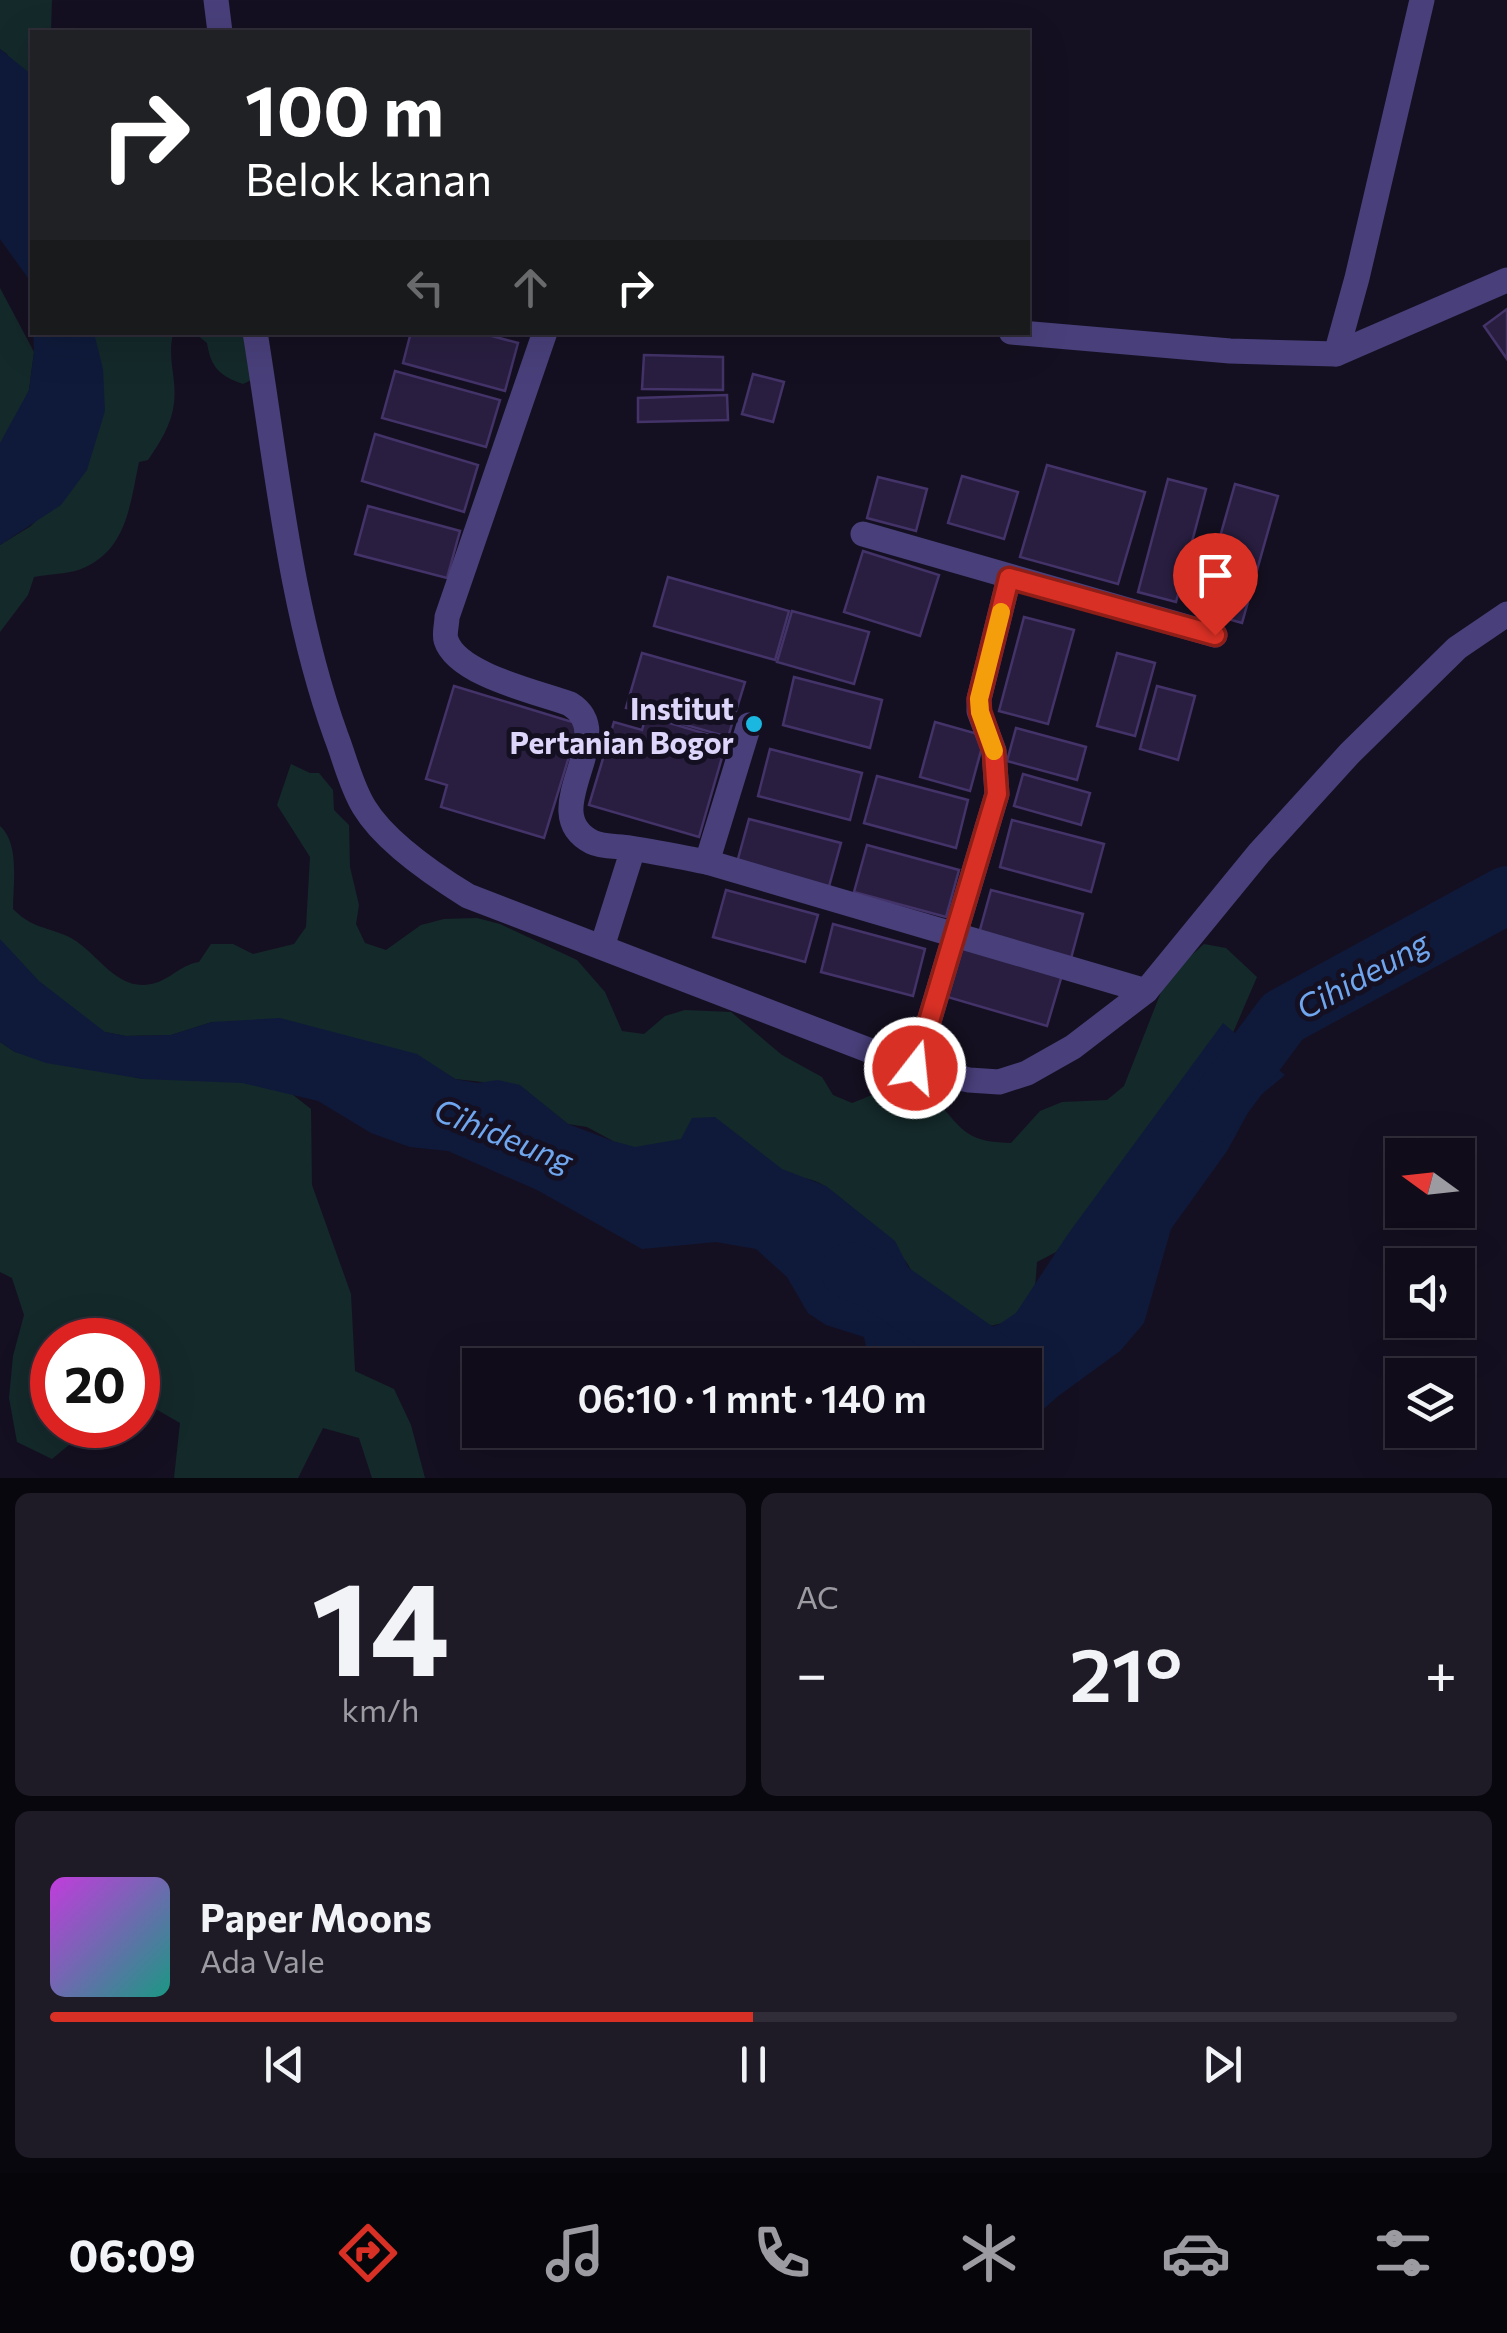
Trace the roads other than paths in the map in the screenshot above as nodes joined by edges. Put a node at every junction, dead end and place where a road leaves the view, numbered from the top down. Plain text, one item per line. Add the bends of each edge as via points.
1 (216, 0) edge
2 (1422, 0) edge
3 (220, 30) edge
4 (1507, 280) edge
5 (1030, 334) edge
6 (255, 335) edge
7 (544, 335) edge
8 (1336, 354) junction
9 (863, 534) dead end
10 (1009, 578) junction
11 (1507, 614) edge
12 (1215, 635) dead end
13 (749, 725) dead end
14 (633, 848) junction
15 (707, 862) junction
16 (954, 936) junction
17 (602, 947) junction
18 (1146, 991) junction
19 (915, 1068) junction

1 - 3 lane
2 - 8 lane
4 - 8 lane
5 - 8 lane via 1230,352
6 - 17 lane via 316,680 365,809 397,843 468,896
7 - 14 lane via 447,617 446,639 471,669 581,710 590,730 570,805 574,824 594,843
9 - 10 lane
10 - 12 lane
10 - 16 lane via 979,699 997,794
11 - 18 lane via 1457,648 1350,753
13 - 15 lane
14 - 15 lane
14 - 17 lane
15 - 16 lane
16 - 18 lane
16 - 19 lane
17 - 19 lane
18 - 19 lane via 1027,1073 999,1082

